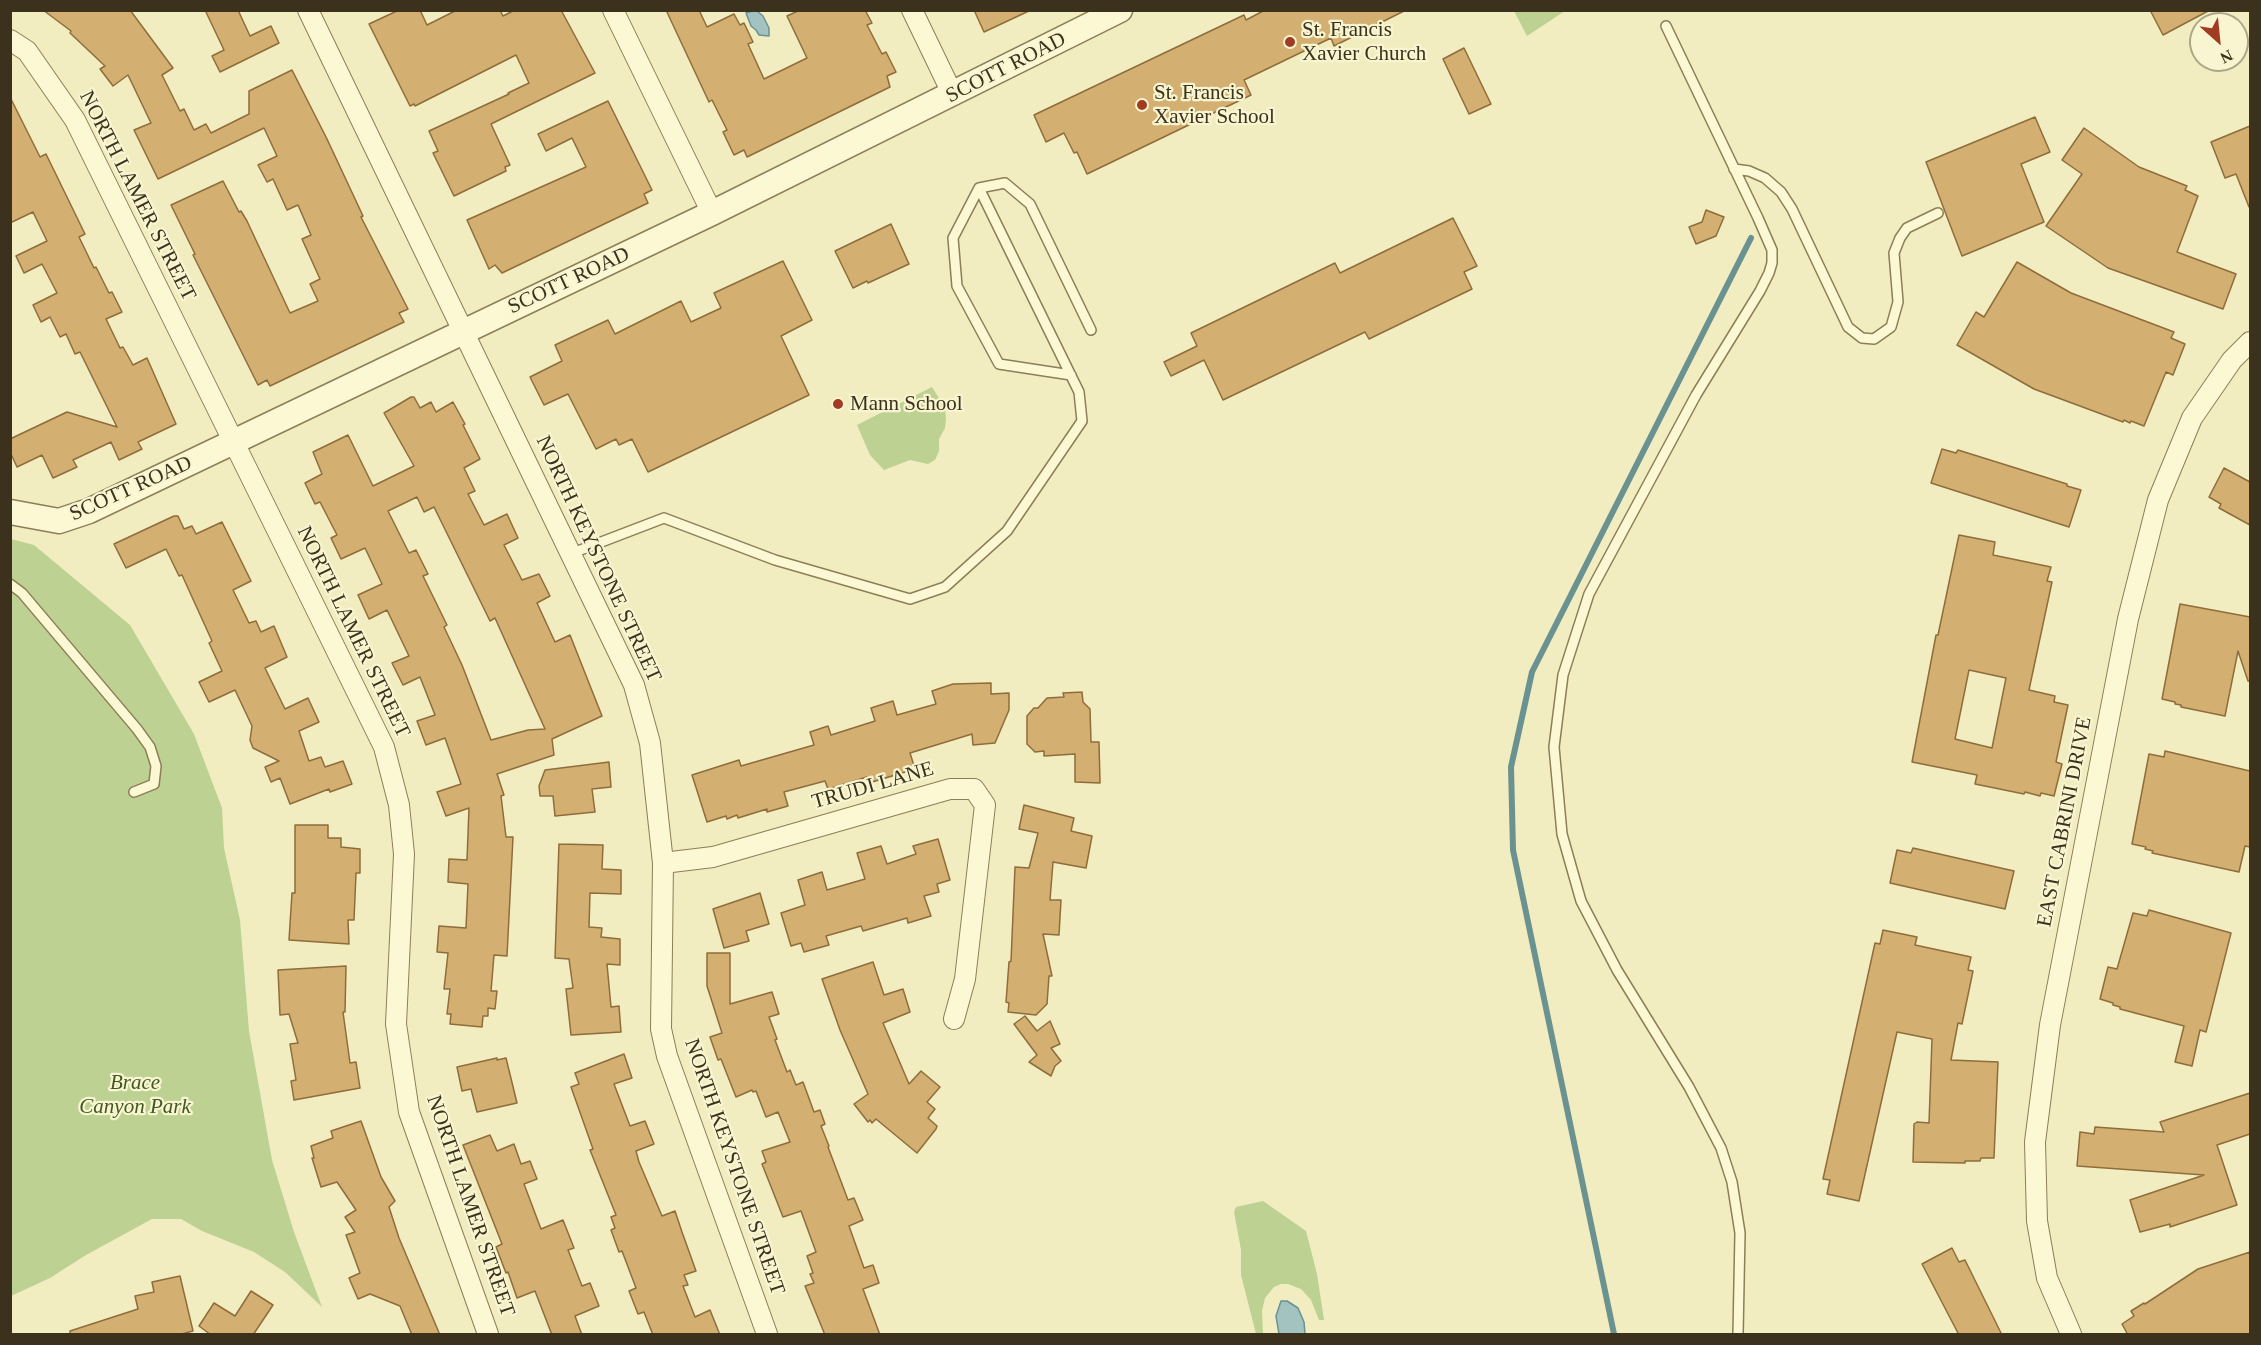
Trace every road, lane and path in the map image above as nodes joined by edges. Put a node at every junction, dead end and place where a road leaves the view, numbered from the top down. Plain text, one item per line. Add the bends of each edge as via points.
1 (308, 10) edge
2 (613, 10) edge
3 (912, 10) edge
4 (1120, 10) edge
5 (1666, 26) dead end
6 (10, 40) edge
7 (953, 95) junction
8 (1734, 169) junction
9 (980, 188) junction
10 (712, 213) junction
11 (1938, 213) dead end
12 (1091, 330) dead end
13 (462, 332) junction
14 (2250, 342) edge
15 (1071, 375) junction
16 (234, 442) junction
17 (10, 512) edge
18 (570, 554) junction
19 (10, 584) edge
20 (134, 792) dead end
21 (663, 863) junction
22 (954, 1019) dead end
23 (488, 1335) edge
24 (767, 1335) edge
25 (1738, 1335) edge
26 (2071, 1335) edge

1 - 13 street, NORTH KEYSTONE STREET
2 - 10 street
3 - 7 street
4 - 7 street, SCOTT ROAD
5 - 8 lane
6 - 16 street, NORTH LAMER STREET via 27,51 75,120
7 - 10 street, SCOTT ROAD
8 - 11 lane via 1765,178 1780,192 1792,209 1848,327 1862,338 1874,339 1891,327 1898,302 1894,254 1900,237 1906,228
8 - 25 lane via 1772,250 1769,273 1696,395 1589,594 1563,675 1554,747 1562,834 1581,901 1617,970 1689,1087 1728,1171 1740,1233
9 - 12 lane via 1005,183 1030,204
9 - 15 lane
9 - 15 lane via 953,238 957,286 999,364
10 - 13 street, SCOTT ROAD
13 - 16 street, SCOTT ROAD
13 - 18 street, NORTH KEYSTONE STREET
14 - 26 street, EAST CABRINI DRIVE via 2232,360 2192,418 2158,500 2127,627 2050,1025 2035,1142 2037,1221 2047,1278
15 - 18 lane via 1079,392 1082,421 1007,531 945,586 910,599 775,560 664,518
16 - 17 street, SCOTT ROAD via 89,511 59,521
16 - 23 street, NORTH LAMER STREET via 384,747 399,805 404,854 396,1024 410,1112
18 - 21 street, NORTH KEYSTONE STREET via 634,685 650,743
19 - 20 lane via 30,602 150,747 156,766 154,784
21 - 22 street, TRUDI LANE via 713,857 950,789 974,789 985,805 965,979
21 - 24 street, NORTH KEYSTONE STREET via 662,1029 667,1056

